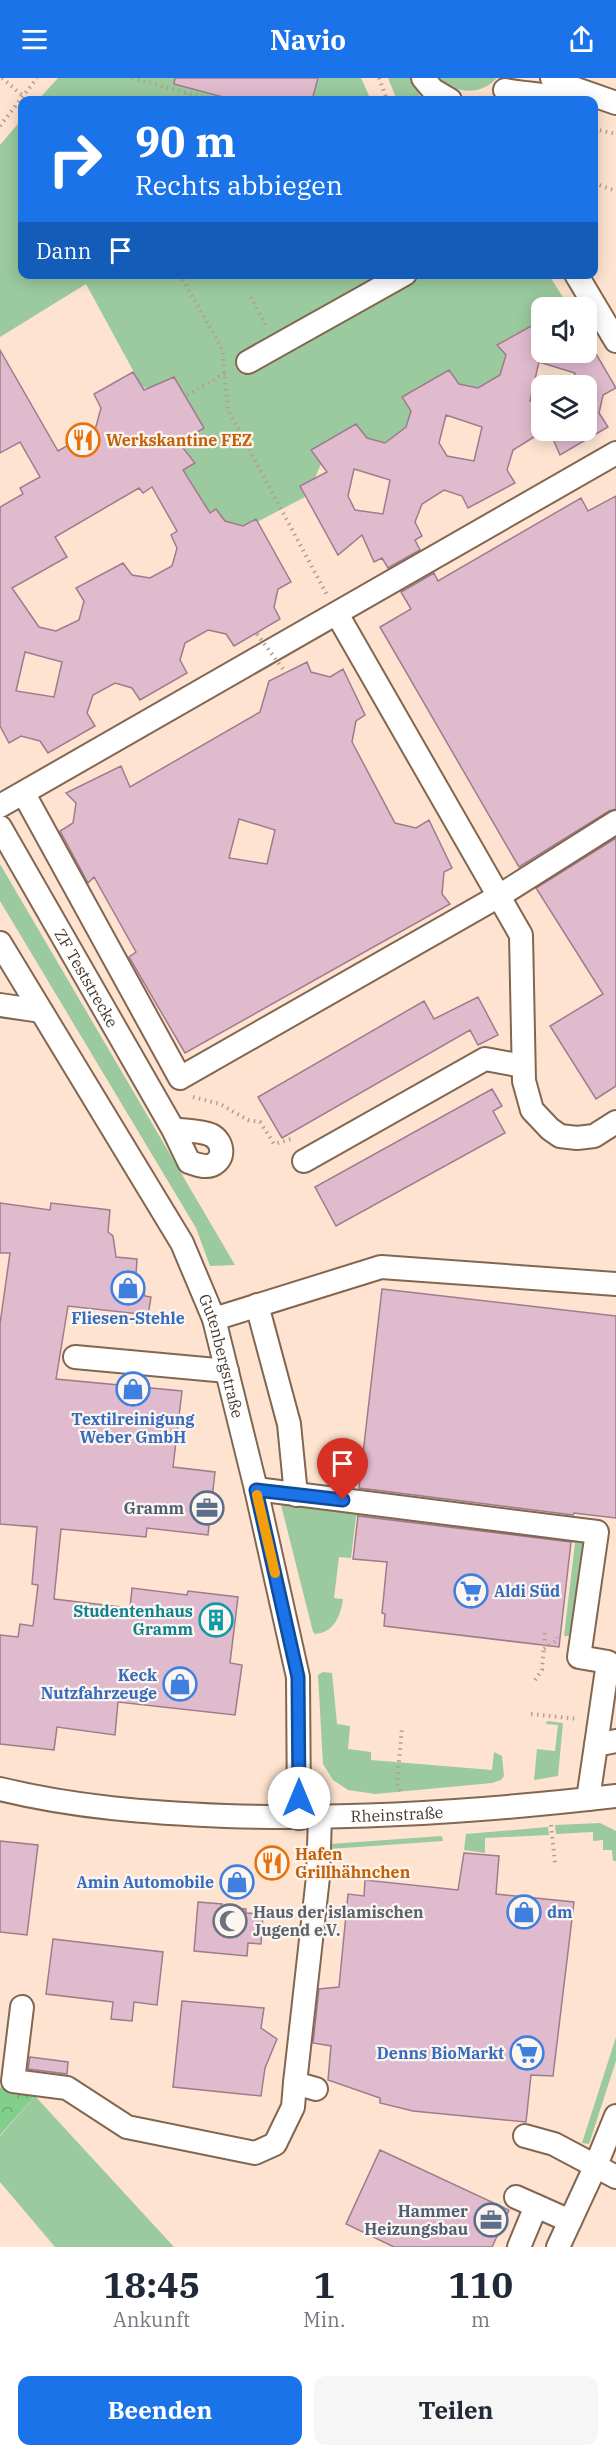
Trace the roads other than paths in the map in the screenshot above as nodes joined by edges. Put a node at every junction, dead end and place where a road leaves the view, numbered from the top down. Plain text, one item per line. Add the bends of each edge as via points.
1 (552, 78) edge
2 (503, 90) edge
3 (534, 96) edge
4 (597, 96) edge
5 (598, 96) edge
6 (616, 102) edge
7 (598, 112) edge
8 (616, 118) edge
9 (396, 279) edge
10 (579, 279) edge
11 (616, 341) edge
12 (249, 362) road end
13 (616, 453) edge
14 (338, 614) junction
15 (24, 794) junction
16 (0, 806) edge
17 (616, 822) edge
18 (0, 827) edge
19 (499, 896) junction
20 (0, 943) edge
21 (0, 1005) edge
22 (41, 1011) junction
23 (523, 1066) junction
24 (616, 1122) edge
25 (173, 1129) dead end
26 (304, 1161) road end
27 (616, 1284) edge
28 (257, 1305) junction
29 (214, 1319) junction
30 (75, 1358) dead end
31 (227, 1371) junction
32 (256, 1490) junction
33 (296, 1495) junction
34 (606, 1743) edge
35 (0, 1789) edge
36 (616, 1796) edge
37 (588, 1799) junction
38 (310, 1818) junction
39 (22, 2007) dead end
40 (616, 2116) edge
41 (525, 2136) dead end
42 (596, 2165) junction
43 (616, 2177) edge
44 (516, 2197) dead end
45 (536, 2206) junction
46 (570, 2221) junction
47 (519, 2247) edge
48 (558, 2247) edge

1 - 4 street
2 - 3 street
5 - 6 street
7 - 8 street
9 - 12 street
10 - 11 street
13 - 14 street
14 - 15 street
14 - 19 street
15 - 16 street
15 - 19 street via 180,1078
17 - 19 street
18 - 25 street, ZF Teststrecke
19 - 23 street via 521,935
20 - 22 street, Gutenbergstraße
21 - 22 street
22 - 29 street, Gutenbergstraße via 182,1243
23 - 24 street via 532,1110 560,1136 594,1136
23 - 26 street via 485,1059
27 - 28 street via 381,1267
28 - 29 street
28 - 33 street via 289,1424
29 - 31 street, Gutenbergstraße
30 - 31 street
31 - 32 street, Gutenbergstraße
32 - 33 street
32 - 38 street, Gutenbergstraße via 298,1677
33 - 34 street via 597,1532 579,1657 608,1662 600,1721
34 - 37 street
35 - 38 street, Rheinstraße via 34,1798 128,1810
36 - 37 street, Rheinstraße
37 - 38 street, Rheinstraße via 402,1815
38 - 39 street, Gutenbergstraße via 318,1877 306,2086 275,2144 255,2153 127,2127 67,2088 13,2081
40 - 42 street
41 - 42 street via 554,2144
42 - 43 street
42 - 46 street
44 - 45 street
45 - 46 street
45 - 47 street
46 - 48 street

